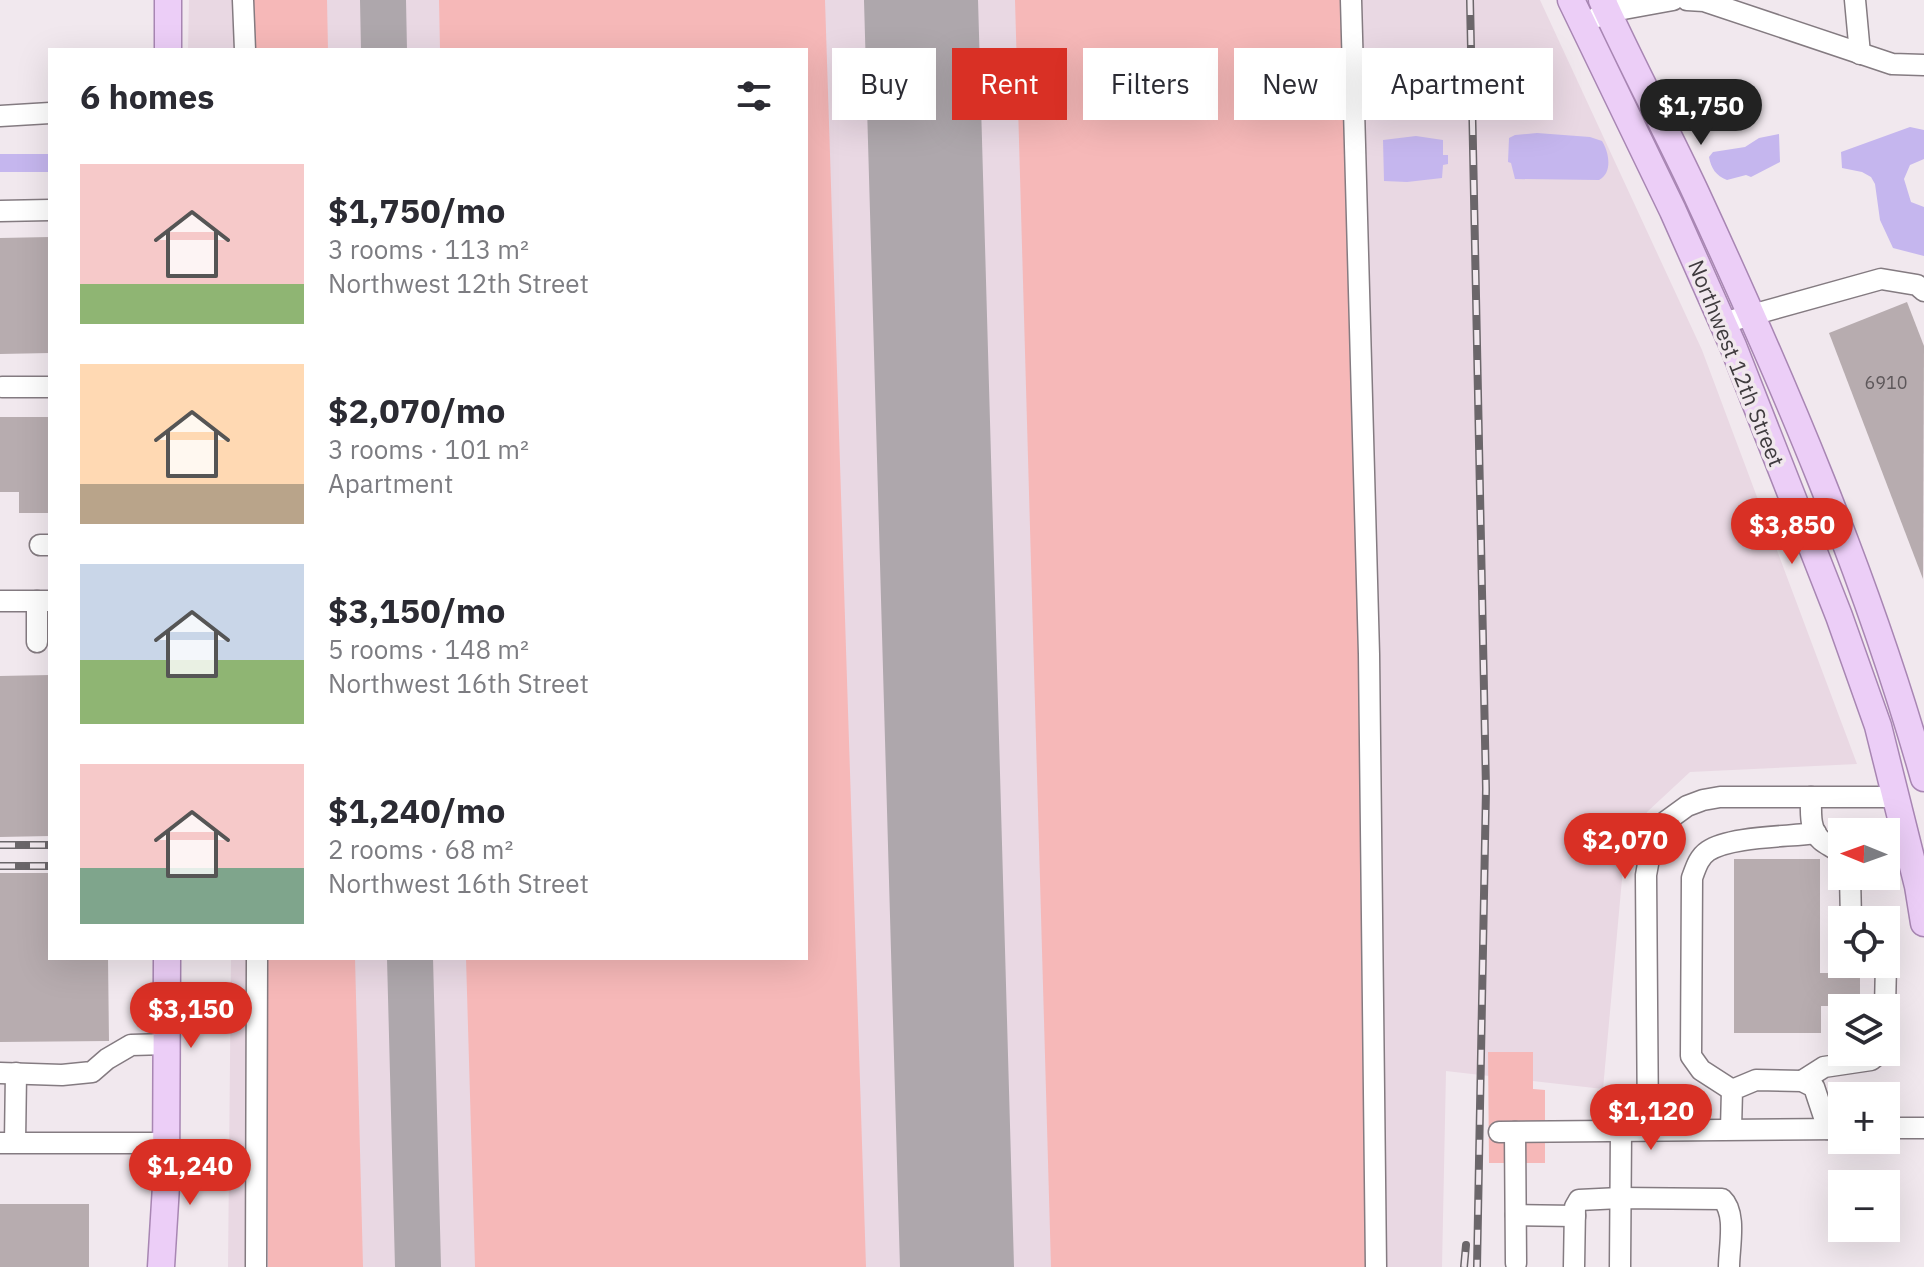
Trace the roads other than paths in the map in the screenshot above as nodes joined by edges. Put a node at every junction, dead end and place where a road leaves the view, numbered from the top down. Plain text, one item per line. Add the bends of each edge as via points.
1 (168, 0) edge
2 (243, 0) edge
3 (1351, 0) edge
4 (1571, 0) edge
5 (1673, 0) edge
6 (1687, 0) edge
7 (1855, 0) edge
8 (1604, 6) edge
9 (1582, 25) junction
10 (168, 48) edge
11 (245, 48) edge
12 (1860, 54) junction
13 (1924, 65) edge
14 (48, 113) edge
15 (0, 116) edge
16 (48, 210) edge
17 (0, 211) edge
18 (1924, 291) edge
19 (1751, 317) junction
20 (1723, 323) junction
21 (2, 387) dead end
22 (48, 387) edge
23 (0, 601) edge
24 (43, 601) edge
25 (37, 642) dead end
26 (1924, 778) edge
27 (1811, 797) junction
28 (1896, 797) junction
29 (1816, 833) junction
30 (1828, 845) edge
31 (1923, 913) edge
32 (167, 960) edge
33 (257, 960) edge
34 (166, 1044) junction
35 (1831, 1066) edge
36 (8, 1073) edge
37 (1802, 1081) junction
38 (1732, 1090) junction
39 (1828, 1115) edge
40 (1900, 1128) edge
41 (1924, 1128) edge
42 (1731, 1129) junction
43 (1828, 1129) edge
44 (1648, 1130) junction
45 (1621, 1131) junction
46 (8, 1142) edge
47 (166, 1143) junction
48 (1620, 1198) junction
49 (1516, 1215) junction
50 (1575, 1216) junction
51 (1516, 1263) dead end
52 (161, 1267) edge
53 (256, 1267) edge
54 (1376, 1267) edge
55 (1574, 1267) edge
56 (1620, 1267) edge
57 (1729, 1267) edge

1 - 10 main road
2 - 11 street
3 - 54 street via 1369,654
4 - 9 main road, Northwest 12th Street
5 - 8 street
6 - 12 street via 1704,1
7 - 12 street
8 - 9 street
8 - 19 main road, Northwest 12th Street
9 - 20 main road, Northwest 12th Street
12 - 13 street via 1892,64
14 - 15 street
16 - 17 street
18 - 19 street via 1881,279
19 - 20 street
19 - 26 main road, Northwest 12th Street via 1844,537
20 - 28 main road, Northwest 12th Street via 1839,616 1878,726
21 - 22 street
23 - 24 street
24 - 25 street
27 - 28 street
27 - 29 street
27 - 44 street via 1703,800 1665,822 1651,848 1646,875
28 - 31 main road, Northwest 12th Street
29 - 30 street
29 - 38 street via 1719,845 1698,861 1692,878 1691,1056 1701,1070
32 - 34 main road
33 - 53 street
34 - 36 street via 131,1045 92,1072
34 - 47 main road
35 - 37 street
36 - 46 street
37 - 38 street via 1756,1080
37 - 39 street via 1814,1087
38 - 42 street
40 - 41 street
42 - 43 street
42 - 44 street
44 - 45 street
45 - 48 street
45 - 49 street via 1507,1132
46 - 47 street
47 - 52 main road
48 - 50 street via 1579,1200
48 - 56 street
48 - 57 street via 1722,1199 1730,1215
49 - 50 street
49 - 51 street
50 - 55 street

